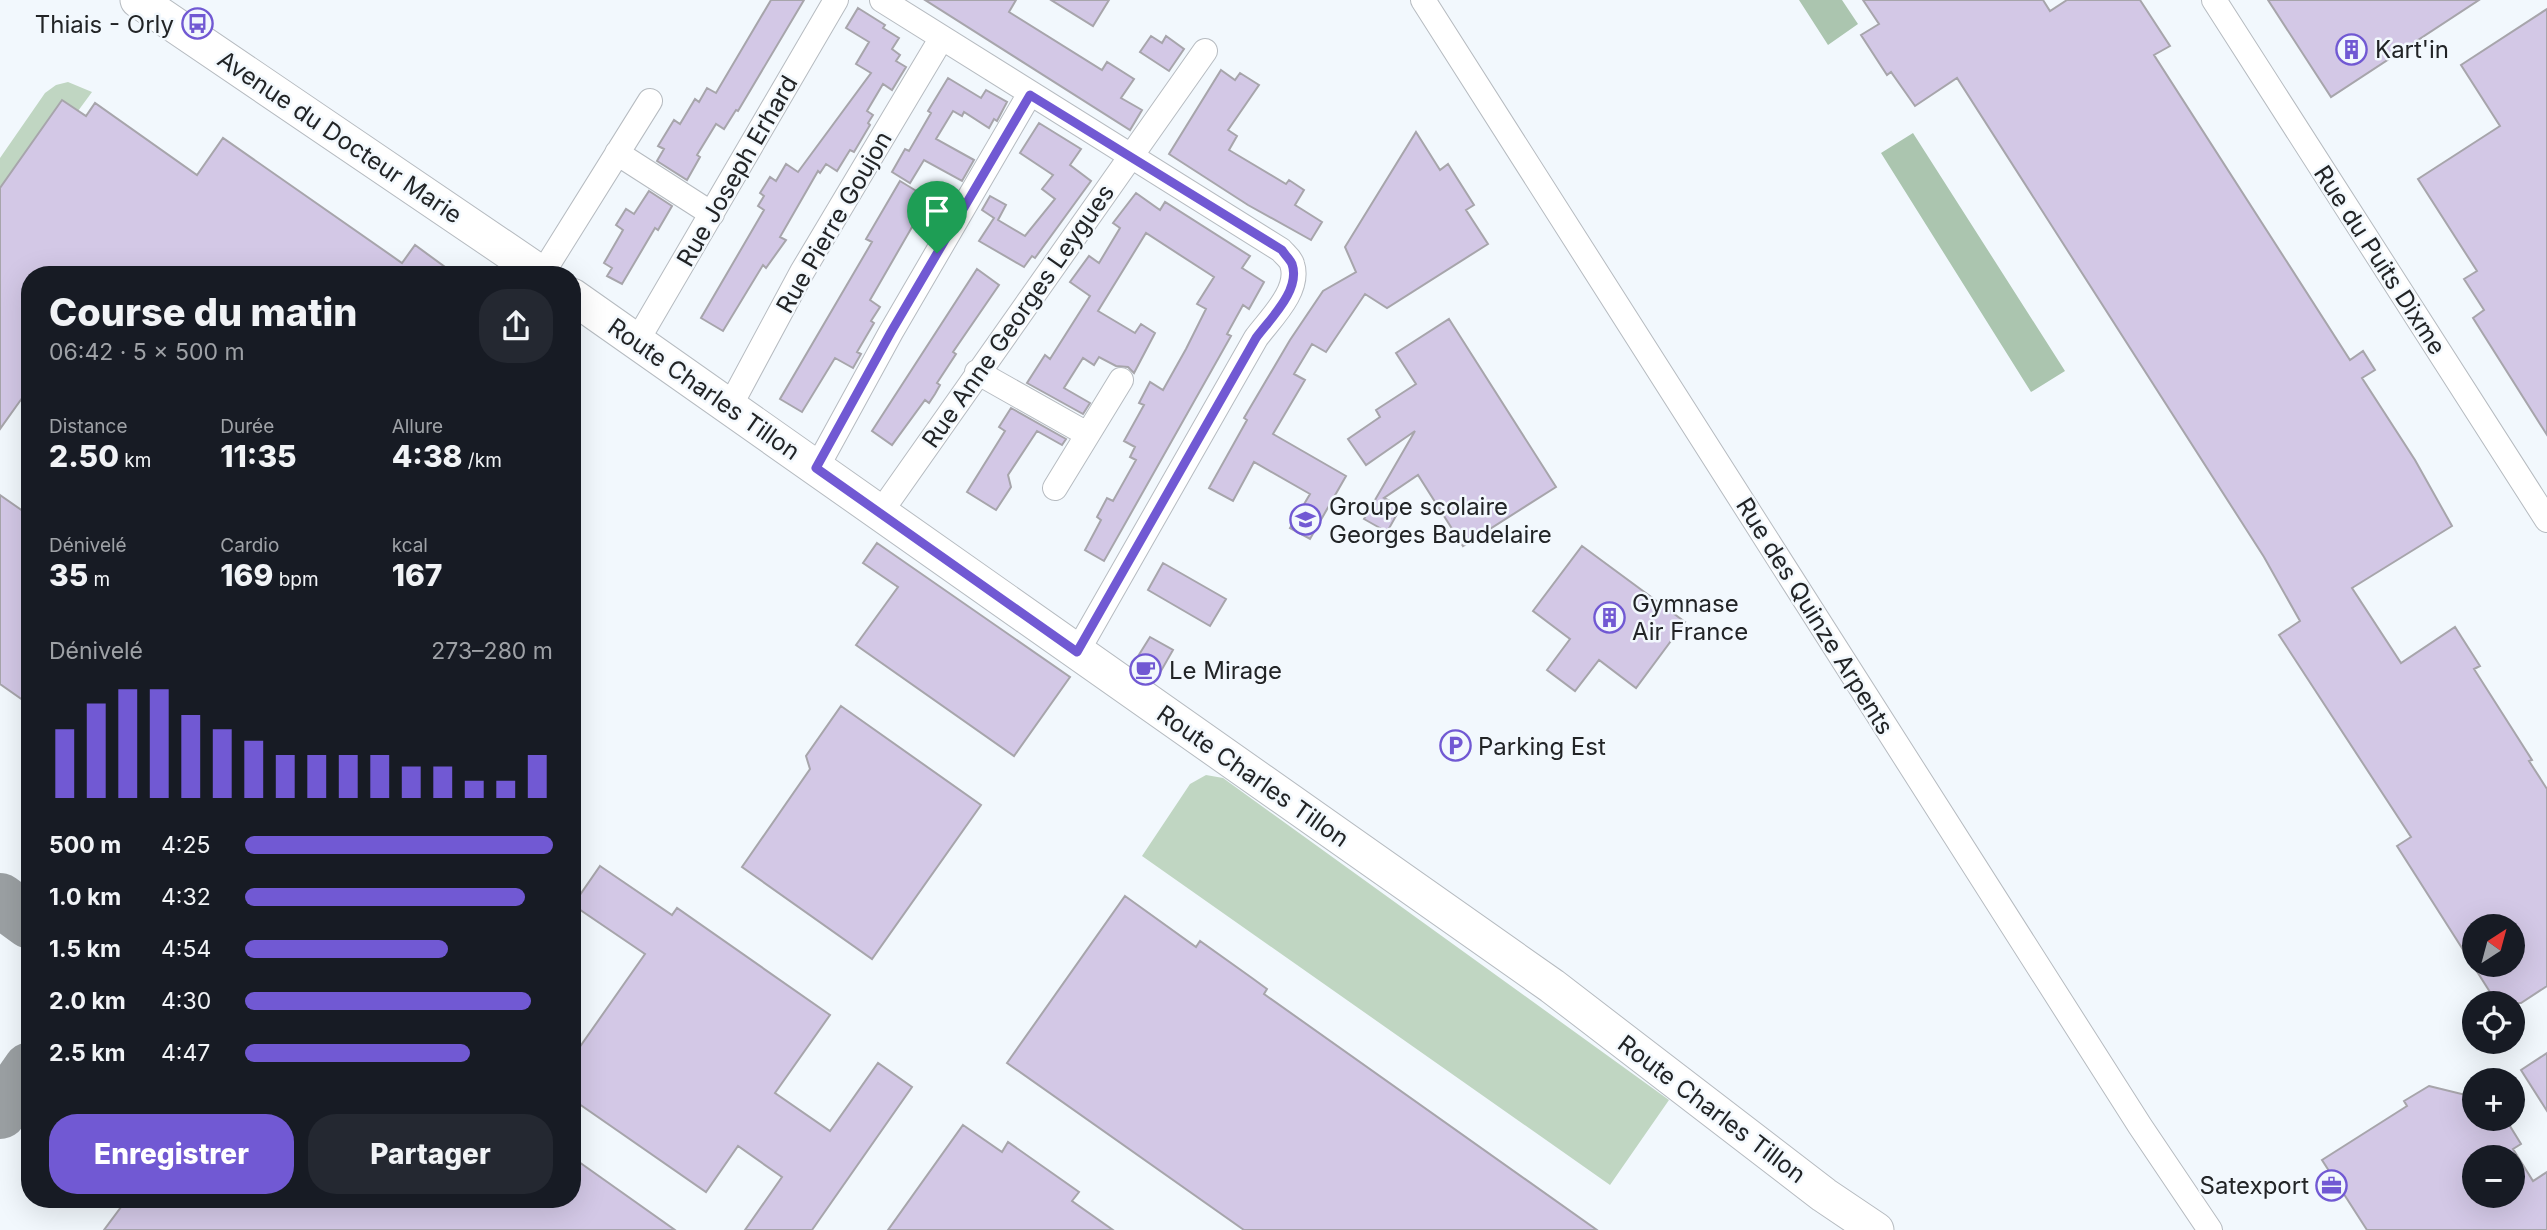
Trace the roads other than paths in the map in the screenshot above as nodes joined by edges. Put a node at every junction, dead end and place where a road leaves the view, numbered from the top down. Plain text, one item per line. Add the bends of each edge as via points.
1 (138, 0) edge
2 (836, 0) edge
3 (882, 0) edge
4 (1423, 0) edge
5 (2214, 0) edge
6 (941, 39) junction
7 (1205, 51) dead end
8 (1030, 95) junction
9 (650, 101) dead end
10 (617, 153) junction
11 (1131, 156) junction
12 (712, 214) junction
13 (530, 266) edge
14 (547, 266) edge
15 (581, 302) edge
16 (637, 341) junction
17 (976, 372) junction
18 (1121, 380) dead end
19 (730, 406) junction
20 (1087, 434) junction
21 (816, 468) junction
22 (1055, 488) dead end
23 (880, 513) junction
24 (2547, 520) edge
25 (1077, 652) junction
26 (1824, 1195) junction
27 (1858, 1230) edge
28 (1876, 1230) edge
29 (2210, 1230) edge

1 - 13 main road, Avenue du Docteur Marie
2 - 12 street, Rue Joseph Erhard
3 - 6 street
4 - 29 street, Rue des Quinze Arpents
5 - 24 street, Rue du Puits Dixme
6 - 8 street
6 - 19 street, Rue Pierre Goujon via 802,272
7 - 11 street, Rue Anne Georges Leygues
8 - 11 street
8 - 21 street
9 - 10 street
10 - 12 street
10 - 14 street
11 - 17 street, Rue Anne Georges Leygues
11 - 25 street via 1282,250 1292,263 1293,279 1288,295 1256,338
12 - 16 street, Rue Joseph Erhard
15 - 16 main road, Route Charles Tillon
16 - 19 main road, Route Charles Tillon
17 - 20 street
17 - 23 street, Rue Anne Georges Leygues
18 - 20 street
19 - 21 main road, Route Charles Tillon
20 - 22 street
21 - 23 main road, Route Charles Tillon
23 - 25 main road, Route Charles Tillon
25 - 26 main road, Route Charles Tillon via 1552,986
26 - 27 main road
26 - 28 main road

